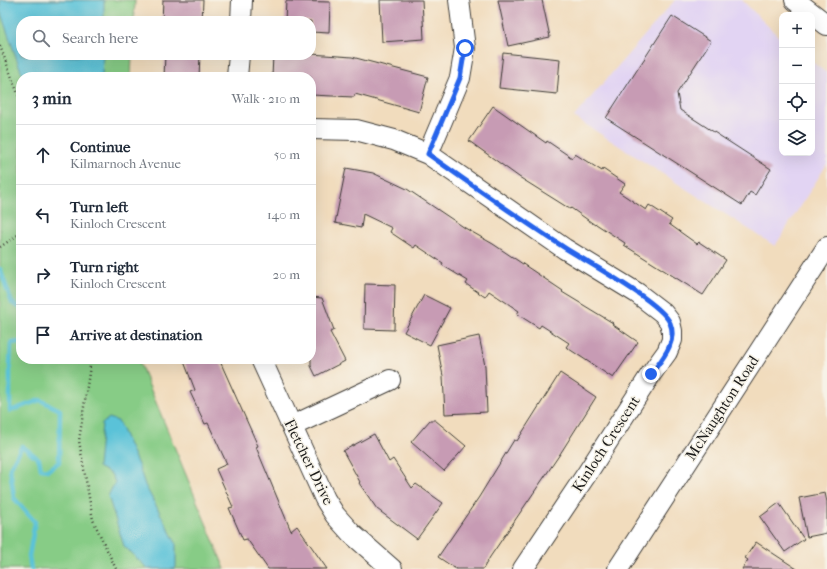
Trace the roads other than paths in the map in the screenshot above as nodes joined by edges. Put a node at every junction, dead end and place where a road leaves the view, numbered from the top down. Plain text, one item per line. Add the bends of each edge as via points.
1 (242, 0) edge
2 (460, 0) edge
3 (795, 0) edge
4 (241, 16) edge
5 (827, 25) edge
6 (239, 60) edge
7 (237, 72) edge
8 (316, 129) edge
9 (428, 154) junction
10 (827, 248) edge
11 (264, 364) edge
12 (390, 380) dead end
13 (292, 426) junction
14 (392, 569) edge
15 (523, 569) edge
16 (618, 569) edge

1 - 4 street
2 - 9 street via 465,48 460,78
3 - 5 street
6 - 7 street
8 - 9 street, Kinloch Crescent via 356,130 394,140
9 - 15 street, Kinloch Crescent via 566,249 637,293 663,313 670,322 672,340 667,352
10 - 16 street, McNaughton Road
11 - 13 street, Fletcher Drive
12 - 13 street
13 - 14 street, Fletcher Drive via 324,499 335,515 351,533

